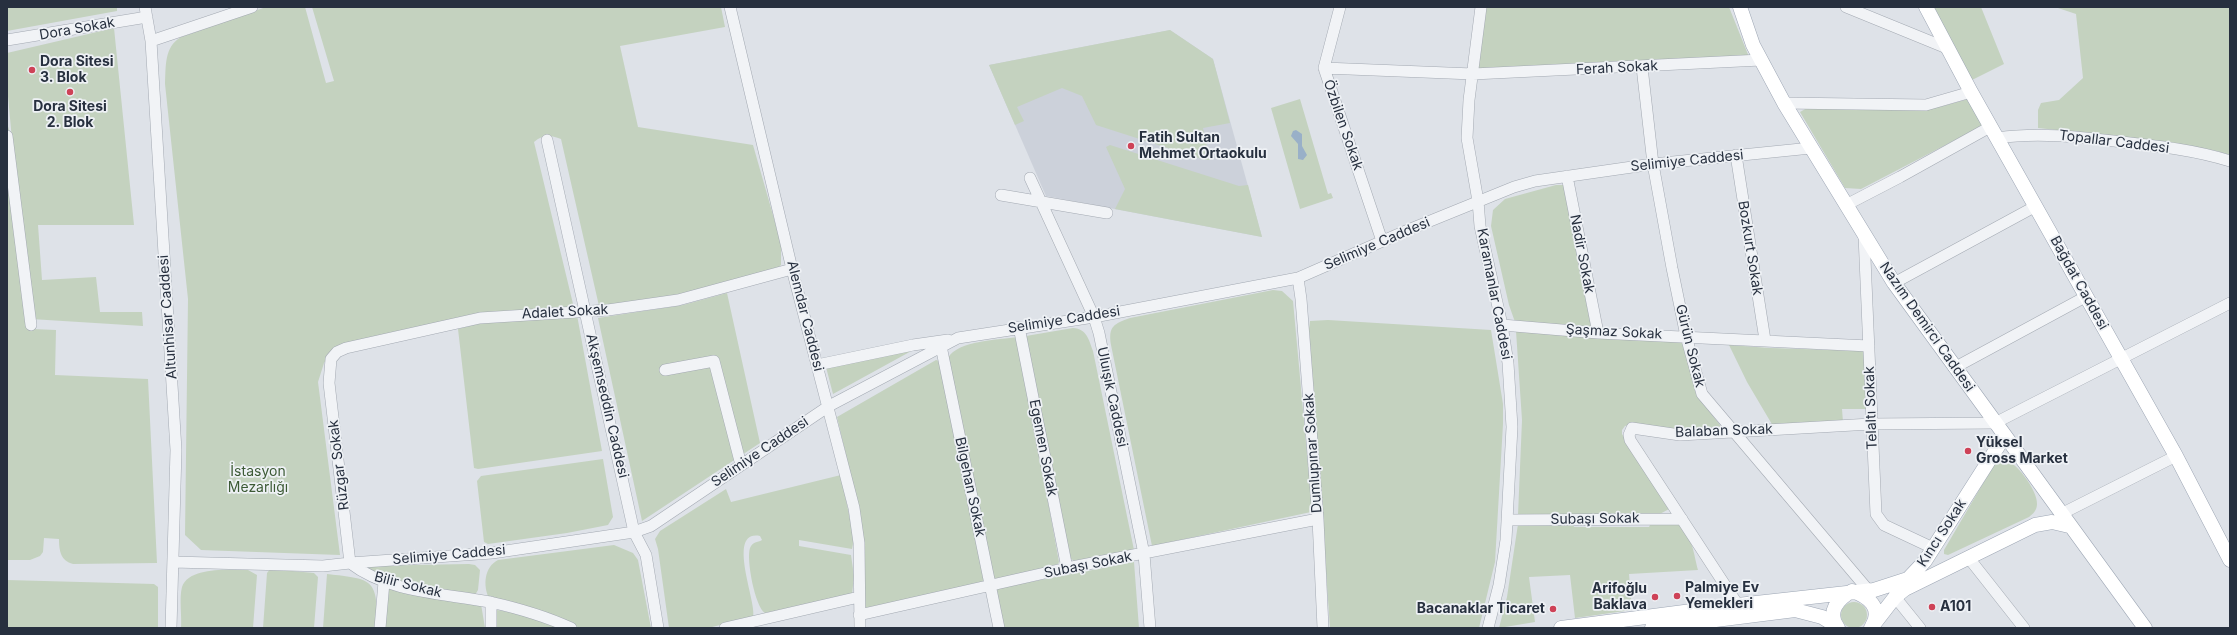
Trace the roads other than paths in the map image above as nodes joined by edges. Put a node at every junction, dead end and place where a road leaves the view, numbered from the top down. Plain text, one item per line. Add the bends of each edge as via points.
1 (252, 7) edge
2 (730, 7) edge
3 (1340, 7) edge
4 (1481, 7) edge
5 (1740, 7) edge
6 (1846, 7) edge
7 (1926, 7) edge
8 (146, 12) edge
9 (7, 40) edge
10 (151, 41) junction
11 (1949, 49) junction
12 (1761, 60) junction
13 (1642, 67) junction
14 (1324, 68) junction
15 (1473, 74) junction
16 (1971, 92) junction
17 (1784, 103) junction
18 (1994, 132) junction
19 (7, 136) edge
20 (547, 140) dead end
21 (1810, 148) junction
22 (1736, 155) junction
23 (2230, 161) edge
24 (1653, 164) junction
25 (1566, 176) junction
26 (1030, 178) dead end
27 (1001, 195) dead end
28 (1041, 201) junction
29 (1478, 201) junction
30 (1846, 205) junction
31 (2036, 206) junction
32 (1107, 213) dead end
33 (1864, 235) junction
34 (1382, 241) junction
35 (792, 269) junction
36 (1298, 278) junction
37 (1894, 283) junction
38 (2086, 296) junction
39 (2230, 303) edge
40 (586, 311) junction
41 (1094, 317) junction
42 (1502, 324) junction
43 (31, 325) dead end
44 (1019, 327) junction
45 (1598, 333) junction
46 (1686, 336) junction
47 (958, 338) junction
48 (1765, 340) junction
49 (941, 346) junction
50 (1869, 346) junction
51 (2122, 358) junction
52 (817, 365) junction
53 (329, 366) joint
54 (1954, 368) junction
55 (666, 370) dead end
56 (829, 406) junction
57 (1995, 423) junction
58 (1871, 424) junction
59 (1734, 432) junction
60 (2004, 436) junction
61 (2176, 456) junction
62 (741, 465) junction
63 (2049, 498) junction
64 (2061, 514) junction
65 (1682, 518) junction
66 (1318, 519) junction
67 (1508, 520) junction
68 (2035, 525) junction
69 (2069, 526) junction
70 (634, 532) junction
71 (1933, 548) junction
72 (1144, 554) junction
73 (2228, 555) edge
74 (1968, 557) junction
75 (173, 562) junction
76 (350, 563) junction
77 (1067, 568) junction
78 (384, 582) junction
79 (990, 586) junction
80 (1852, 591) junction
81 (1869, 591) junction
82 (859, 597) junction
83 (1896, 597) junction
84 (491, 602) junction
85 (1736, 602) junction
86 (859, 615) junction
87 (1686, 626) edge
88 (1837, 627) edge
89 (170, 628) edge
90 (380, 628) edge
91 (491, 628) edge
92 (571, 628) edge
93 (658, 628) edge
94 (725, 628) edge
95 (860, 628) edge
96 (999, 628) edge
97 (1150, 628) edge
98 (1323, 628) edge
99 (1488, 628) edge
100 (1561, 628) edge
101 (1652, 628) edge
102 (1871, 628) edge
103 (1920, 628) edge
104 (2024, 628) edge
105 (2145, 628) edge

1 - 10 street
2 - 35 street, Alemdar Caddesi
3 - 14 street, Özbilen Sokak
4 - 15 street, Karamanlar Caddesi
5 - 12 main road, Nazım Demirci Caddesi
6 - 11 street
7 - 11 main road, Bağdat Caddesi
8 - 9 street, Dora Sokak
8 - 10 street, Altunhisar Caddesi
10 - 75 street, Altunhisar Caddesi via 176,450
11 - 16 main road, Bağdat Caddesi
12 - 13 street, Ferah Sokak
12 - 17 main road, Nazım Demirci Caddesi
13 - 15 street, Ferah Sokak
13 - 24 street, Gürün Sokak
14 - 15 street, Ferah Sokak
14 - 34 street, Özbilen Sokak
15 - 29 street, Karamanlar Caddesi via 1467,138
16 - 17 street via 1926,105
16 - 18 main road, Bağdat Caddesi
17 - 21 main road, Nazım Demirci Caddesi
18 - 23 street, Topallar Caddesi via 2055,134 2153,145 2202,153
18 - 30 street
18 - 31 main road, Bağdat Caddesi
19 - 43 street
20 - 40 street, Akşemseddin Caddesi
21 - 22 street, Selimiye Caddesi
21 - 30 main road, Nazım Demirci Caddesi
22 - 24 street, Selimiye Caddesi
22 - 48 street, Bozkurt Sokak
24 - 25 street, Selimiye Caddesi
24 - 46 street, Gürün Sokak
25 - 29 street, Selimiye Caddesi via 1521,185
25 - 45 street, Nadir Sokak
26 - 28 street, Uluışık Caddesi
27 - 28 street
28 - 32 street
28 - 41 street, Uluışık Caddesi
29 - 34 street, Selimiye Caddesi
29 - 42 street, Karamanlar Caddesi via 1480,226
30 - 33 main road, Nazım Demirci Caddesi
31 - 37 street
31 - 38 main road, Bağdat Caddesi
33 - 37 main road, Nazım Demirci Caddesi
33 - 50 street, Telaltı Sokak
34 - 36 street, Selimiye Caddesi
35 - 40 street, Adalet Sokak via 678,300
35 - 52 street, Alemdar Caddesi
36 - 41 street, Selimiye Caddesi
36 - 66 street, Dumlupınar Sokak
37 - 54 main road, Nazım Demirci Caddesi
38 - 51 main road, Bağdat Caddesi
38 - 54 street
39 - 51 street
40 - 53 street, Adalet Sokak via 480,318 346,348 331,358
40 - 70 street, Akşemseddin Caddesi
41 - 44 street, Selimiye Caddesi
41 - 72 street, Uluışık Caddesi
42 - 45 street, Şaşmaz Sokak
42 - 67 street, Karamanlar Caddesi via 1508,363 1512,427
44 - 47 street, Selimiye Caddesi
44 - 77 street, Egemen Sokak
45 - 46 street, Şaşmaz Sokak
46 - 48 street, Şaşmaz Sokak
46 - 59 street, Gürün Sokak via 1702,394
47 - 49 street, Selimiye Caddesi
47 - 52 street
48 - 50 street, Şaşmaz Sokak
49 - 56 street, Selimiye Caddesi
49 - 79 street, Bilgehan Sokak
50 - 58 street, Telaltı Sokak
51 - 57 street
51 - 61 main road, Bağdat Caddesi
52 - 56 street, Alemdar Caddesi
53 - 76 street, Rüzgar Sokak
54 - 57 main road, Nazım Demirci Caddesi
55 - 62 street via 714,362
56 - 62 street, Selimiye Caddesi
56 - 82 street, Alemdar Caddesi via 857,522
57 - 58 street, Balaban Sokak
57 - 60 main road, Nazım Demirci Caddesi
58 - 59 street, Balaban Sokak
58 - 71 street, Telaltı Sokak via 1876,514 1884,525
59 - 65 street, Balaban Sokak via 1680,435 1636,428 1629,431 1630,440
59 - 81 street, Gürün Sokak
60 - 63 main road, Nazım Demirci Caddesi
60 - 71 main road, Kıncı Sokak
61 - 64 street
61 - 73 main road, Bağdat Caddesi
62 - 70 street, Selimiye Caddesi via 651,526
63 - 64 main road, Nazım Demirci Caddesi
63 - 68 main road
64 - 69 main road, Nazım Demirci Caddesi
65 - 67 street, Subaşı Sokak
65 - 85 street, Balaban Sokak
66 - 72 street, Subaşı Sokak
66 - 98 street, Dumlupınar Sokak
67 - 99 street, Karamanlar Caddesi via 1499,585
68 - 69 main road via 2052,522
68 - 74 main road
69 - 105 main road, Nazım Demirci Caddesi
70 - 76 street, Selimiye Caddesi via 492,553
70 - 93 street, Akşemseddin Caddesi via 646,555
71 - 81 main road, Kıncı Sokak via 1918,570 1908,579
72 - 77 street, Subaşı Sokak
72 - 97 street, Uluışık Caddesi
74 - 83 main road via 1919,581
74 - 104 street
75 - 76 street via 323,566
75 - 89 street, Altunhisar Caddesi
76 - 78 street, Bilir Sokak via 364,574
77 - 79 street, Subaşı Sokak
78 - 84 street, Bilir Sokak
78 - 90 street
79 - 86 street, Subaşı Sokak
79 - 96 street, Bilgehan Sokak
80 - 81 main road, Kıncı Sokak
80 - 85 main road, Kıncı Sokak
80 - 88 main road via 1840,598 1836,604 1833,618
80 - 102 main road via 1872,602 1876,615
82 - 86 street, Alemdar Caddesi
82 - 94 street
83 - 102 main road
83 - 103 street
84 - 91 street
84 - 92 street, Bilir Sokak via 536,614
85 - 100 main road, Kıncı Sokak
86 - 95 street, Alemdar Caddesi
87 - 88 main road via 1795,610 1813,613
87 - 101 main road

